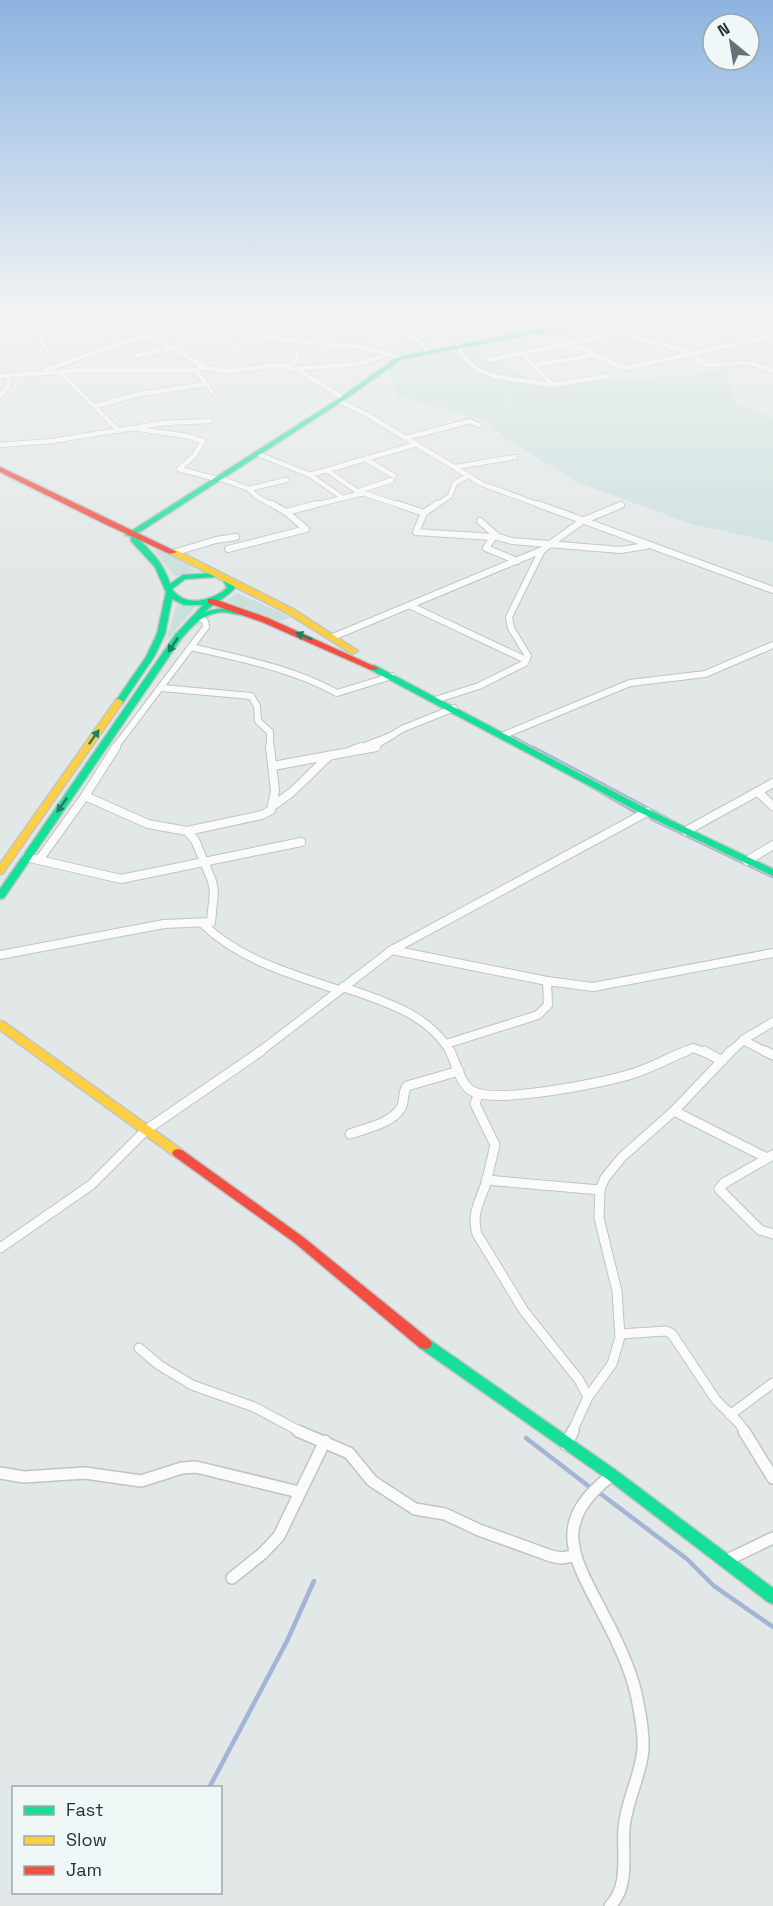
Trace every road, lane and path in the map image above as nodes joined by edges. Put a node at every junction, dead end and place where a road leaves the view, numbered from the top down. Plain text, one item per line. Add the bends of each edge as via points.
1 (90, 400) edge
2 (117, 400) edge
3 (340, 400) edge
4 (343, 400) edge
5 (96, 406) junction
6 (210, 421) dead end
7 (478, 425) dead end
8 (132, 428) junction
9 (118, 430) junction
10 (406, 438) junction
11 (417, 444) junction
12 (0, 445) edge
13 (258, 454) junction
14 (515, 457) dead end
15 (367, 460) junction
16 (455, 467) junction
17 (0, 470) edge
18 (328, 471) junction
19 (310, 475) junction
20 (468, 476) junction
21 (218, 478) junction
22 (286, 480) dead end
23 (249, 489) junction
24 (359, 493) junction
25 (343, 498) junction
26 (621, 505) dead end
27 (286, 512) junction
28 (424, 513) junction
29 (480, 521) dead end
30 (582, 521) junction
31 (129, 535) junction
32 (494, 536) junction
33 (236, 537) dead end
34 (548, 544) junction
35 (648, 546) junction
36 (228, 549) dead end
37 (542, 550) junction
38 (176, 552) junction
39 (517, 561) junction
40 (224, 578) junction
41 (170, 590) junction
42 (773, 590) edge
43 (211, 601) junction
44 (411, 606) junction
45 (247, 613) junction
46 (198, 617) junction
47 (187, 625) junction
48 (333, 637) junction
49 (773, 645) edge
50 (192, 647) junction
51 (526, 660) junction
52 (377, 667) junction
53 (392, 676) junction
54 (162, 688) junction
55 (438, 699) junction
56 (454, 708) junction
57 (504, 735) junction
58 (328, 757) junction
59 (273, 766) junction
60 (773, 783) edge
61 (758, 792) junction
62 (85, 796) junction
63 (274, 805) junction
64 (773, 806) edge
65 (647, 812) junction
66 (187, 831) junction
67 (686, 831) junction
68 (301, 842) dead end
69 (773, 845) edge
70 (26, 857) junction
71 (39, 860) junction
72 (747, 861) junction
73 (203, 862) junction
74 (0, 871) edge
75 (773, 873) edge
76 (0, 896) edge
77 (203, 924) junction
78 (392, 950) junction
79 (773, 953) edge
80 (0, 955) edge
81 (547, 981) junction
82 (341, 989) junction
83 (773, 1022) edge
84 (0, 1024) edge
85 (742, 1040) junction
86 (446, 1044) junction
87 (773, 1055) edge
88 (722, 1062) junction
89 (459, 1071) junction
90 (478, 1095) junction
91 (674, 1111) junction
92 (146, 1130) junction
93 (350, 1134) dead end
94 (770, 1157) edge
95 (486, 1180) junction
96 (600, 1190) junction
97 (773, 1234) edge
98 (0, 1248) edge
99 (620, 1334) junction
100 (139, 1348) dead end
101 (773, 1383) edge
102 (588, 1397) junction
103 (730, 1415) junction
104 (325, 1441) junction
105 (566, 1445) junction
106 (0, 1473) edge
107 (612, 1475) junction
108 (773, 1478) edge
109 (299, 1492) junction
110 (773, 1538) edge
111 (574, 1556) junction
112 (725, 1560) junction
113 (232, 1578) dead end
114 (773, 1597) edge
115 (610, 1906) edge

1 - 5 street
2 - 5 street
3 - 13 main road
4 - 10 street
5 - 9 street
6 - 8 street
7 - 10 street via 470,421
8 - 9 street
8 - 21 street via 203,440 194,456 179,469
9 - 12 street
10 - 11 street
11 - 15 street
11 - 16 street
13 - 19 street
13 - 21 main road
14 - 16 street via 480,466
15 - 18 street
15 - 24 street via 393,478
16 - 20 street
17 - 31 main road
18 - 19 street
18 - 24 street
19 - 25 street
20 - 28 street via 455,483 450,495
20 - 30 street
21 - 23 street
21 - 31 main road
22 - 23 street
23 - 27 street
24 - 25 street
24 - 28 street
25 - 27 street
26 - 30 street
27 - 36 street via 306,529
28 - 32 street via 416,534
29 - 32 street
30 - 34 street
30 - 35 street
31 - 38 main road
31 - 41 main road via 161,571
32 - 34 street
32 - 39 street via 486,548
33 - 38 street
34 - 35 street via 620,549
34 - 37 street
35 - 42 street
37 - 39 street
37 - 51 street via 509,617 511,628 528,656
38 - 40 main road
39 - 44 street
40 - 41 main road via 191,575 175,581
40 - 43 main road via 231,588 229,593
40 - 48 main road
41 - 43 main road via 187,602
74 -> 41 main road via 150,657 161,634
43 - 45 main road
43 - 47 main road
44 - 48 street
44 - 51 street
45 - 46 main road via 221,610
52 -> 45 main road
46 - 47 main road
46 - 50 street via 207,624
47 -> 70 main road
48 - 52 main road
49 - 57 street via 705,674 630,683
50 - 53 street via 274,666 337,693
50 - 54 street
51 - 55 street via 495,679
52 - 53 main road
53 - 55 main road
54 - 59 street via 254,697 258,721 270,732 267,743
54 - 62 street via 112,752
55 - 56 main road
56 - 57 main road
56 - 58 street via 396,734 375,748
57 - 65 main road
58 - 59 street
58 - 63 street
59 - 63 street
60 - 61 street
61 - 64 street
61 - 67 street
62 - 66 street via 148,824
62 - 71 street
63 - 66 street via 262,815
65 - 67 main road
65 - 78 street
66 - 73 street
67 - 72 main road
68 - 73 street
69 - 72 street
70 - 71 street
70 - 76 main road
71 - 73 street via 121,879
72 - 75 main road
73 - 77 street via 214,892 212,920
77 - 80 street via 164,924
77 - 82 street via 256,958
78 - 81 street
78 - 82 street
79 - 81 street via 605,986
81 - 86 street via 548,1005 538,1015
82 - 86 street via 412,1012
82 - 92 street via 281,1037
83 - 85 street
84 - 92 main road
85 - 87 street
85 - 88 street
86 - 89 street
88 - 90 street via 693,1048 607,1081 513,1095
88 - 91 street
89 - 90 street via 470,1090
89 - 93 street via 406,1086 403,1109
90 - 95 street via 475,1104 495,1145
91 - 94 street
91 - 96 street via 616,1164
92 - 98 street via 91,1185
92 - 105 main road via 299,1240 415,1337
94 - 97 street via 719,1189 760,1230
95 - 96 street
95 - 102 street via 475,1208 477,1234 524,1311
96 - 99 street via 601,1233 620,1317
99 - 102 street via 611,1365
99 - 103 street via 672,1334 696,1373
100 - 104 street via 192,1385 254,1407
101 - 103 street
102 - 105 street
103 - 108 street
104 - 109 street
104 - 111 street via 350,1453 372,1480 415,1509 445,1514 550,1556
105 - 107 main road
106 - 109 street via 49,1477 75,1472 133,1481 150,1480 183,1466
107 - 111 street via 594,1489 581,1508 573,1530
107 - 112 main road
109 - 113 street via 279,1536
110 - 112 street
111 - 115 street via 604,1616 638,1702 643,1755 624,1825 619,1897
112 - 114 main road

